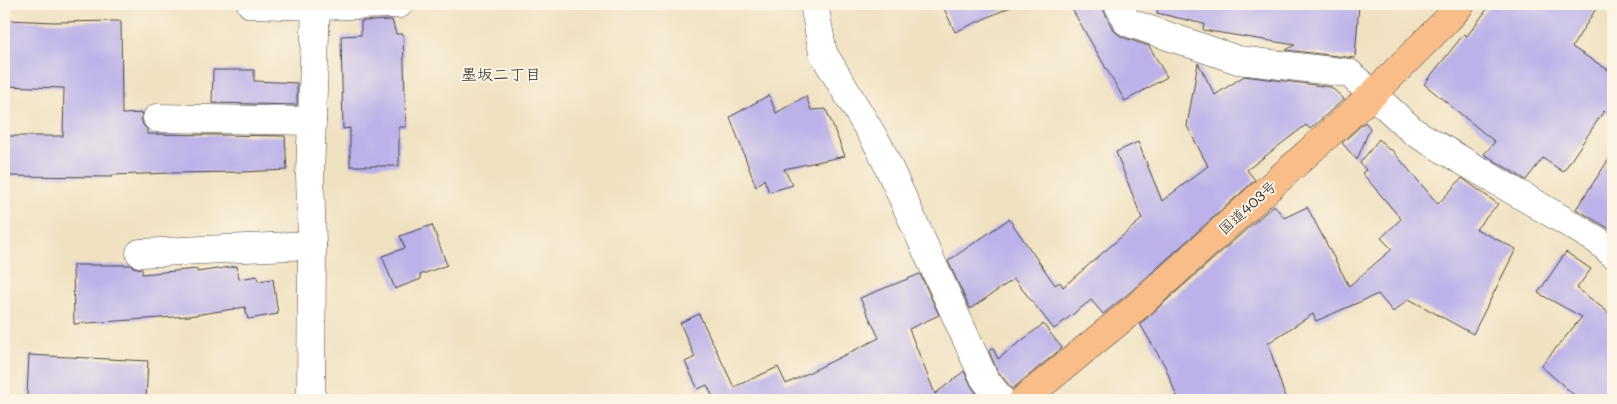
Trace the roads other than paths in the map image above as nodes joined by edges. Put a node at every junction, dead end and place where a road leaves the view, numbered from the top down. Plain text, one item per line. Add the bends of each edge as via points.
1 (251, 4) edge
2 (399, 4) edge
3 (814, 4) edge
4 (1118, 4) edge
5 (1461, 4) edge
6 (316, 6) junction
7 (1372, 95) junction
8 (158, 118) dead end
9 (312, 121) junction
10 (312, 245) junction
11 (140, 253) dead end
12 (1613, 254) edge
13 (311, 400) edge
14 (1002, 400) edge
15 (1023, 400) edge

1 - 6 street
2 - 6 street
3 - 14 street via 823,53 880,148 984,378
4 - 7 street via 1127,22 1238,60 1349,73
5 - 7 highway, 国道403号
6 - 9 street
7 - 12 street via 1414,132 1597,240
7 - 15 highway, 国道403号 via 1138,305
8 - 9 street
9 - 10 street
10 - 11 street
10 - 13 street

